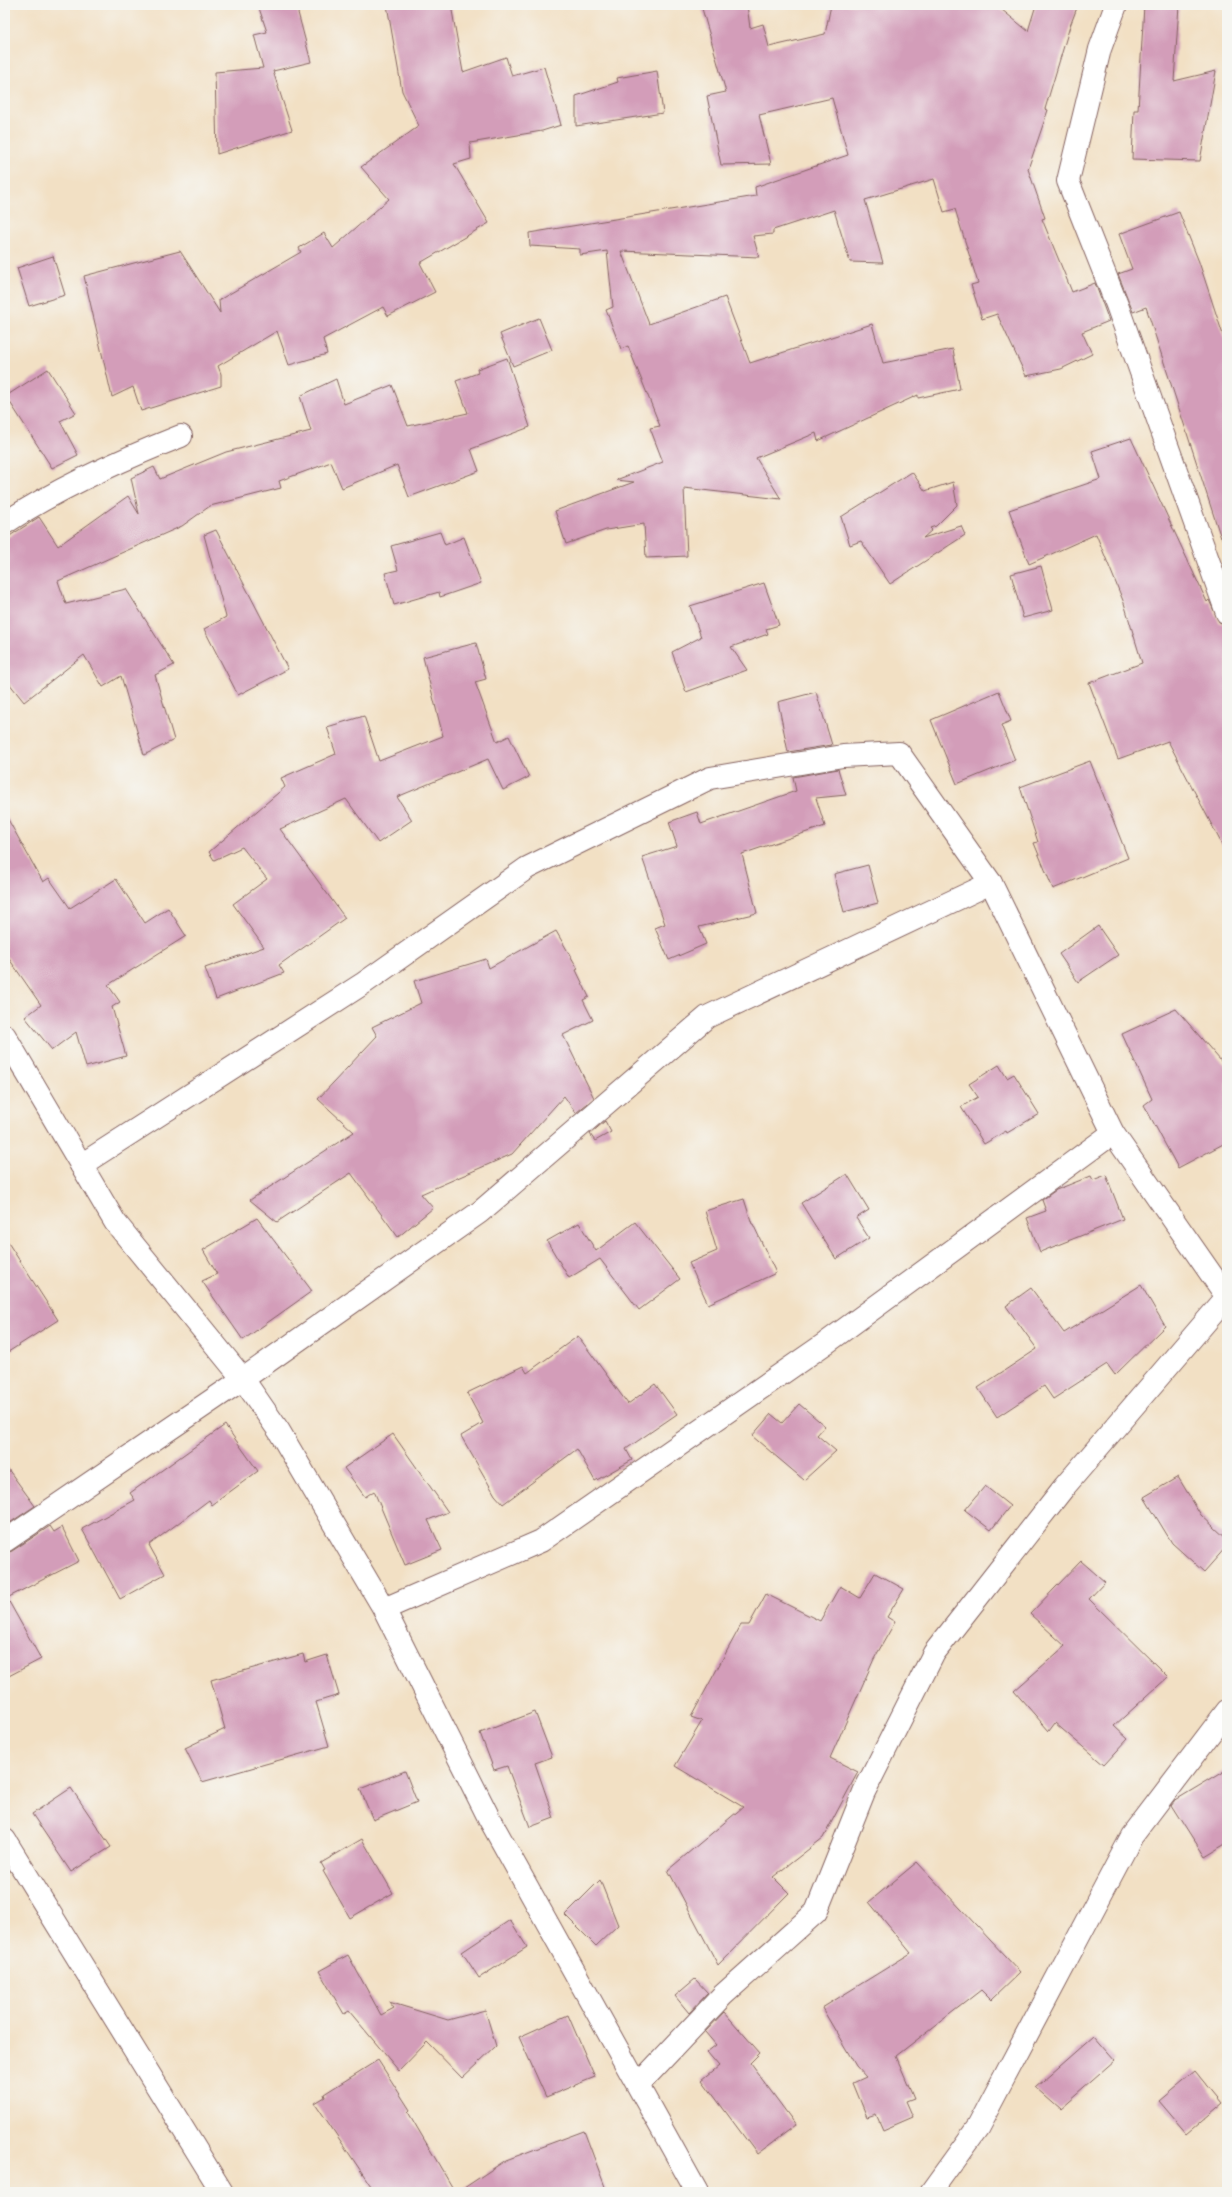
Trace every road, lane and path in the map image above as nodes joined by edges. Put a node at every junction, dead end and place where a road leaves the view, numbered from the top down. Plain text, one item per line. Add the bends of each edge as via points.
1 (1116, 5) edge
2 (181, 436) dead end
3 (5, 523) edge
4 (1227, 613) edge
5 (991, 883) junction
6 (5, 1036) edge
7 (1113, 1133) junction
8 (81, 1164) junction
9 (1227, 1297) edge
10 (244, 1379) junction
11 (5, 1541) edge
12 (384, 1609) junction
13 (1227, 1711) edge
14 (5, 1840) edge
15 (638, 2085) junction
16 (222, 2192) edge
17 (697, 2192) edge
18 (931, 2192) edge

1 - 4 street via 1100,49 1068,180 1117,305
2 - 3 street via 120,460 62,489
5 - 7 street
5 - 8 street via 899,753 843,756 710,778 527,868 364,983
5 - 10 street via 707,1017 480,1212
6 - 8 street
7 - 9 street
7 - 12 street via 826,1343 541,1541
8 - 10 street via 115,1222
9 - 15 street via 1065,1486 934,1653 864,1792 816,1912 723,1995
10 - 11 street
10 - 12 street via 279,1431
12 - 15 street via 490,1820
13 - 18 street via 1132,1836 978,2127
14 - 16 street
15 - 17 street

